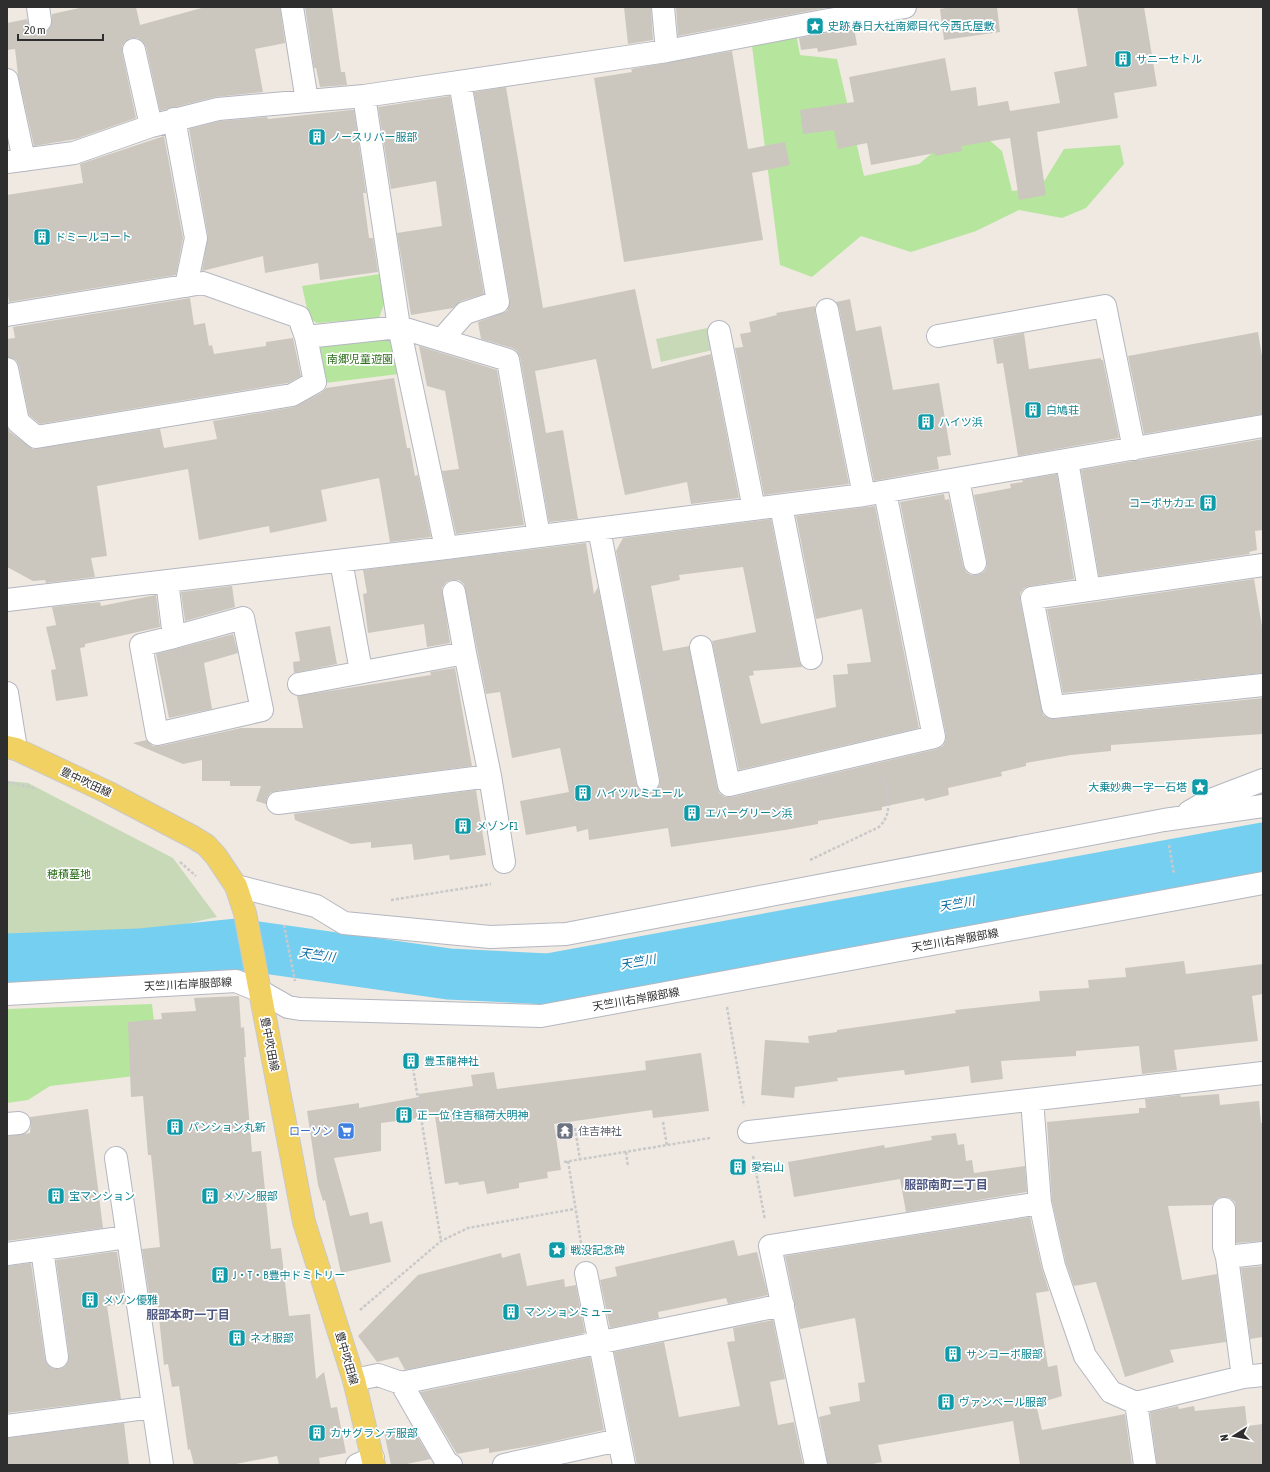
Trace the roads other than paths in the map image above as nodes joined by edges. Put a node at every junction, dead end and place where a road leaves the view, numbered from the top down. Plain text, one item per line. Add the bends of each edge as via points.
1 (292, 7) edge
2 (663, 7) edge
3 (905, 7) edge
4 (821, 14) edge
5 (134, 50) dead end
6 (667, 52) junction
7 (7, 80) edge
8 (460, 82) junction
9 (364, 96) junction
10 (307, 101) junction
11 (174, 119) junction
12 (151, 126) junction
13 (16, 161) edge
14 (186, 286) junction
15 (827, 310) dead end
16 (7, 315) edge
17 (399, 327) junction
18 (719, 332) dead end
19 (938, 336) dead end
20 (306, 337) junction
21 (442, 339) junction
22 (7, 369) edge
23 (1263, 426) edge
24 (1134, 449) junction
25 (1067, 461) junction
26 (958, 480) junction
27 (885, 492) junction
28 (864, 495) junction
29 (781, 506) junction
30 (754, 509) junction
31 (598, 529) junction
32 (539, 536) junction
33 (446, 548) junction
34 (341, 561) junction
35 (975, 563) dead end
36 (1263, 565) edge
37 (167, 581) junction
38 (1089, 590) junction
39 (454, 592) dead end
40 (7, 600) edge
41 (174, 637) junction
42 (701, 647) dead end
43 (465, 653) junction
44 (811, 658) dead end
45 (361, 672) junction
46 (299, 684) dead end
47 (1263, 685) edge
48 (7, 693) edge
49 (12, 748) edge
50 (490, 776) junction
51 (1263, 780) edge
52 (648, 781) dead end
53 (278, 803) dead end
54 (1263, 806) edge
55 (1181, 817) junction
56 (504, 862) road end
57 (1263, 883) edge
58 (236, 886) junction
59 (258, 981) junction
60 (7, 994) edge
61 (1263, 1073) edge
62 (1032, 1100) junction
63 (749, 1132) road end
64 (116, 1158) dead end
65 (1040, 1203) junction
66 (1224, 1209) dead end
67 (127, 1238) junction
68 (42, 1249) junction
69 (7, 1254) edge
70 (1263, 1254) edge
71 (1227, 1257) junction
72 (586, 1273) road end
73 (783, 1304) junction
74 (600, 1343) junction
75 (57, 1357) dead end
76 (1253, 1376) edge
77 (354, 1380) junction
78 (401, 1383) junction
79 (1136, 1403) junction
80 (153, 1407) junction
81 (7, 1426) edge
82 (619, 1440) junction
83 (368, 1463) edge
84 (162, 1465) edge
85 (451, 1465) edge
86 (504, 1465) edge
87 (624, 1465) edge
88 (816, 1465) edge
89 (1145, 1465) edge

1 - 10 street
2 - 6 street
3 - 4 street
4 - 6 street
5 - 12 street
6 - 8 street
7 - 13 street
8 - 9 street
8 - 21 street via 498,302 466,313
9 - 10 street
9 - 17 street
10 - 11 street via 218,109
11 - 12 street
11 - 14 street via 196,238
12 - 13 street via 74,153
14 - 16 street
14 - 20 street via 203,283 299,317
15 - 28 street
17 - 20 street
17 - 21 street
17 - 33 street
18 - 30 street
19 - 24 street via 1105,306
20 - 22 street via 315,382 292,395 36,437 18,422
21 - 32 street via 508,360
23 - 24 street
24 - 25 street
25 - 26 street
25 - 38 street
26 - 27 street
26 - 35 street
27 - 28 street
27 - 42 street via 934,737 729,785
28 - 29 street
29 - 30 street
29 - 44 street
30 - 31 street
31 - 32 street
31 - 52 street
32 - 33 street
33 - 34 street
34 - 37 street
34 - 45 street
36 - 38 street
37 - 40 street
37 - 41 street
38 - 47 street via 1032,598 1053,707
39 - 43 street
41 - 41 street via 141,645 157,734 262,710 243,618
43 - 45 street
43 - 50 street
45 - 46 street
48 - 49 street
49 - 58 main road, 豊中吹田線 via 107,792 206,844
50 - 53 street
50 - 56 street
51 - 55 street via 1208,801
54 - 55 street
55 - 58 street via 566,934 490,937 344,923 316,906
57 - 59 street, 天竺川右岸服部線 via 541,1016 300,1009 288,1007
58 - 59 main road, 豊中吹田線
59 - 60 street, 天竺川右岸服部線
59 - 77 main road, 豊中吹田線 via 304,1222
61 - 62 street
62 - 63 street
62 - 65 street
64 - 67 street
65 - 73 street via 770,1246
65 - 79 street via 1054,1266 1085,1356 1111,1392
66 - 71 street via 1224,1247
67 - 68 street
67 - 80 street
68 - 69 street
68 - 75 street
70 - 71 street
71 - 76 street
72 - 74 street
73 - 74 street
73 - 88 street
74 - 78 street
74 - 82 street
76 - 79 street
77 - 78 street via 378,1375
77 - 83 main road, 豊中吹田線
78 - 85 street via 447,1463
79 - 89 street
80 - 81 street
80 - 84 street
82 - 86 street
82 - 87 street

